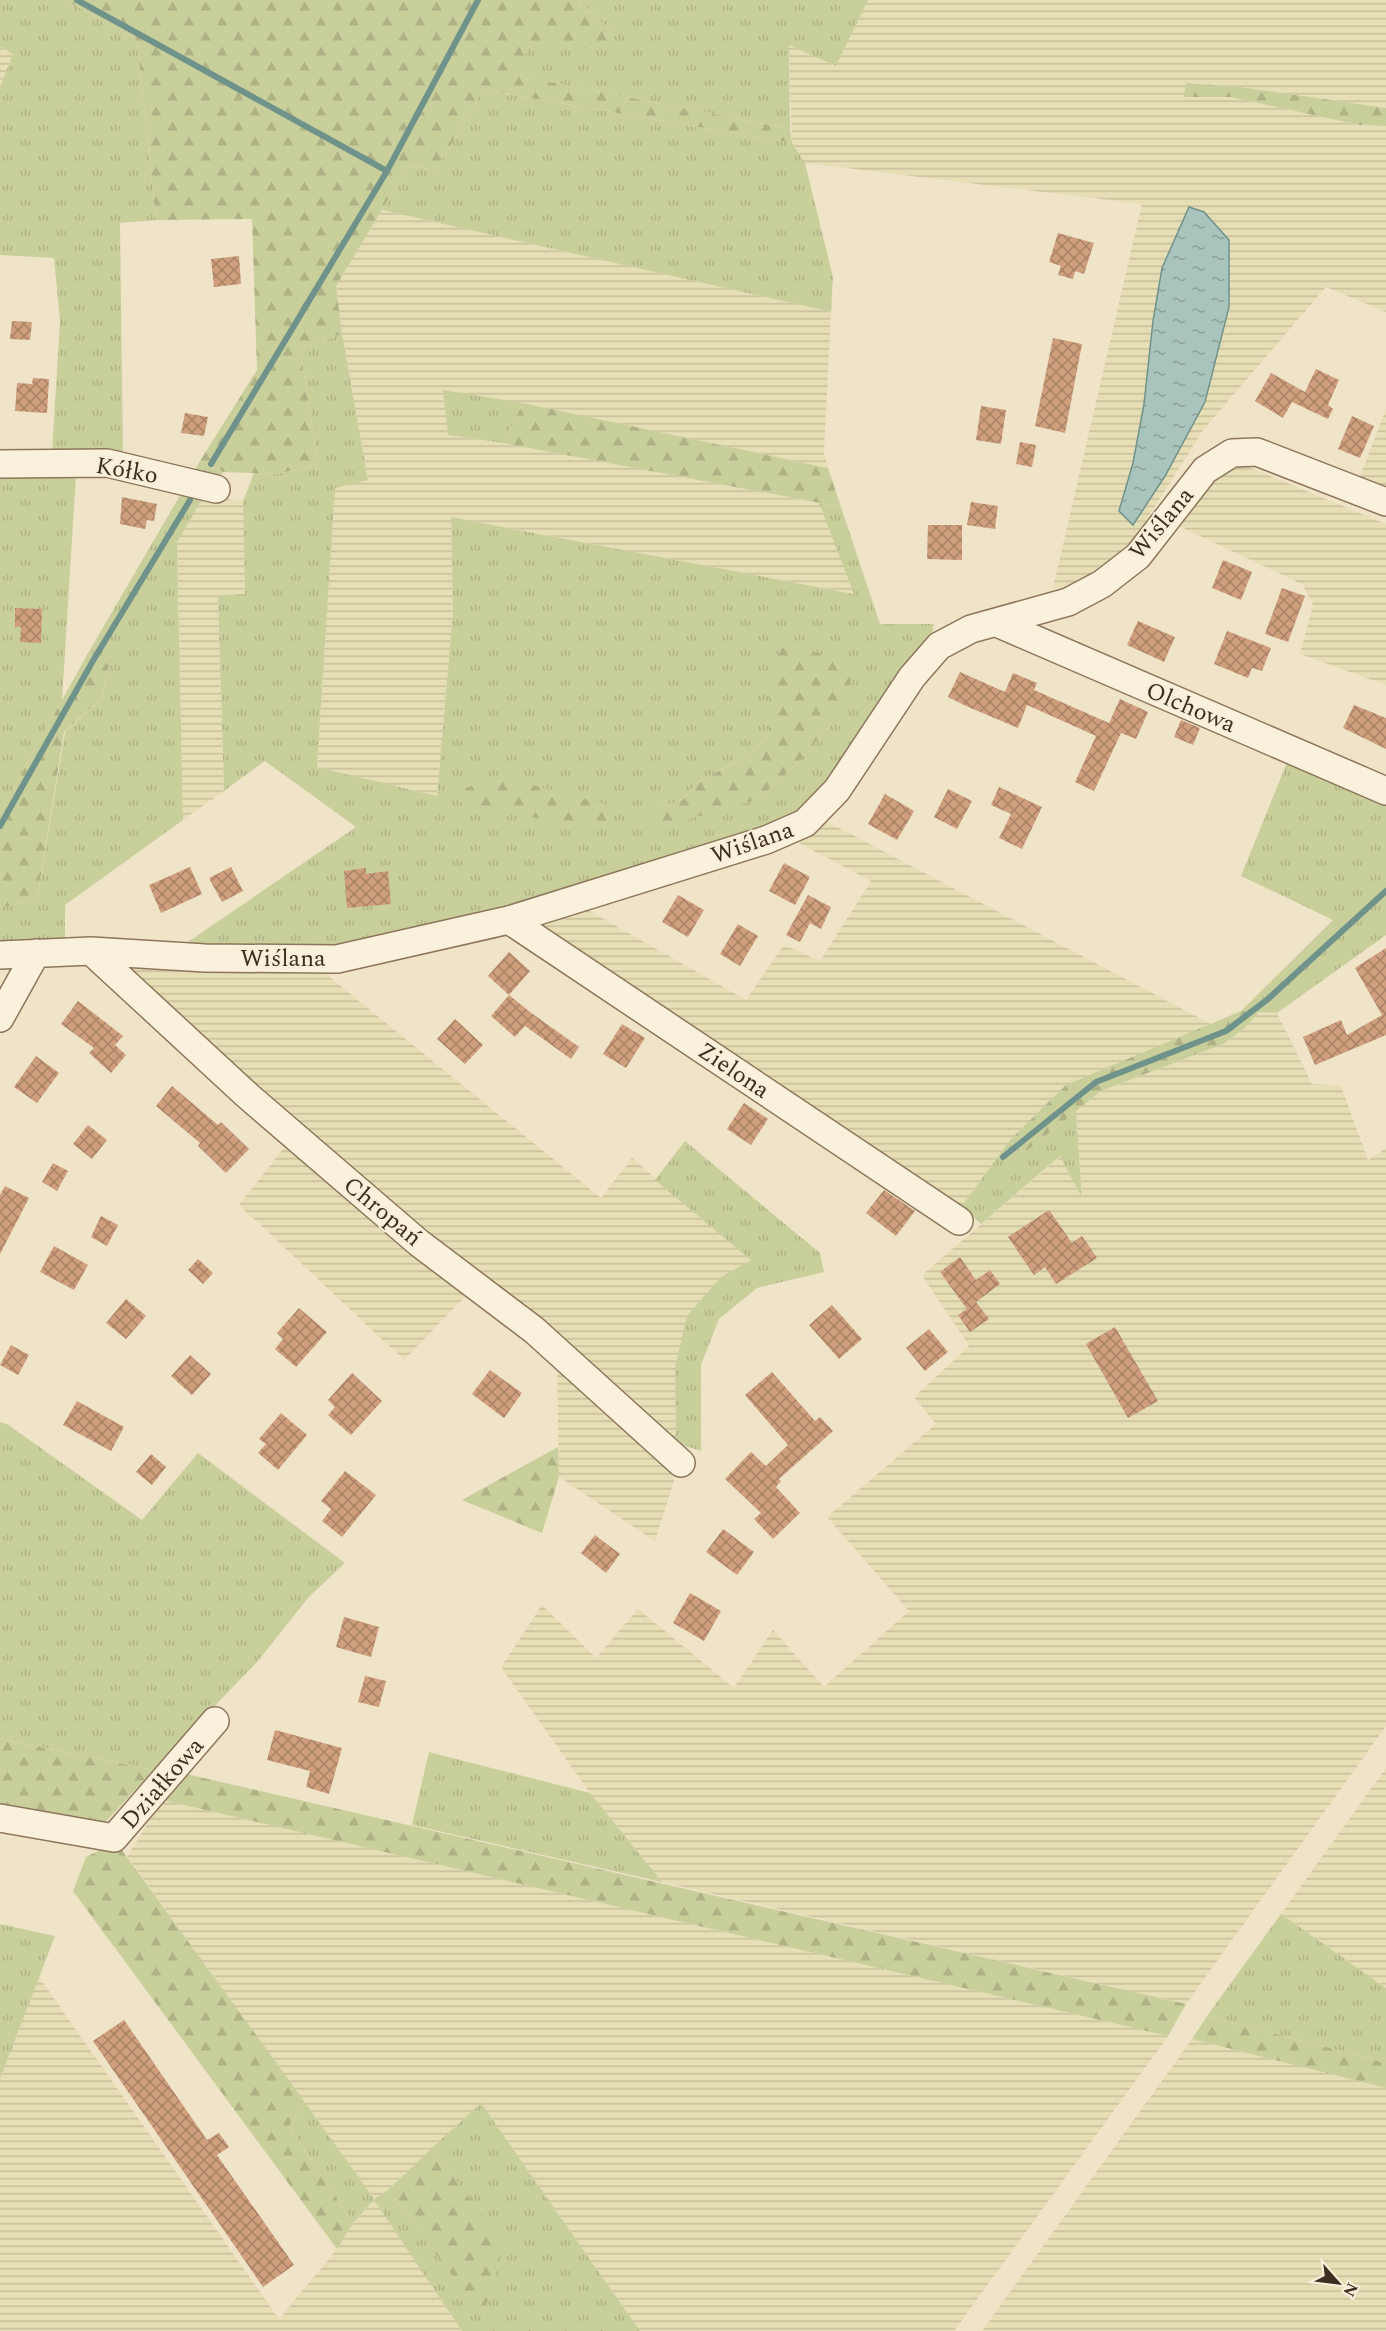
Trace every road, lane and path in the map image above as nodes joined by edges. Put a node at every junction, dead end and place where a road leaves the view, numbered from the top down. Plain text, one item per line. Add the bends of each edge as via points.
1 (0, 464) edge
2 (216, 489) dead end
3 (1386, 502) edge
4 (997, 623) junction
5 (1386, 791) edge
6 (509, 920) junction
7 (92, 951) junction
8 (36, 953) junction
9 (0, 955) edge
10 (0, 1018) edge
11 (959, 1221) dead end
12 (681, 1463) dead end
13 (215, 1721) dead end
14 (0, 1818) edge

1 - 2 street, Kółko via 106,463
3 - 4 street, Wiślana via 1257,452 1232,453 1205,470 1138,556 1102,584 1068,602
4 - 5 street, Olchowa
4 - 6 street, Wiślana via 970,628 939,646 912,677 837,790 805,823 766,840
6 - 7 street, Wiślana via 337,959 205,958
6 - 11 street, Zielona
7 - 8 street, Wiślana
7 - 12 street, Chropań via 248,1096 419,1242 534,1330
8 - 9 street, Wiślana
8 - 10 street
13 - 14 street, Działkowa via 114,1838

